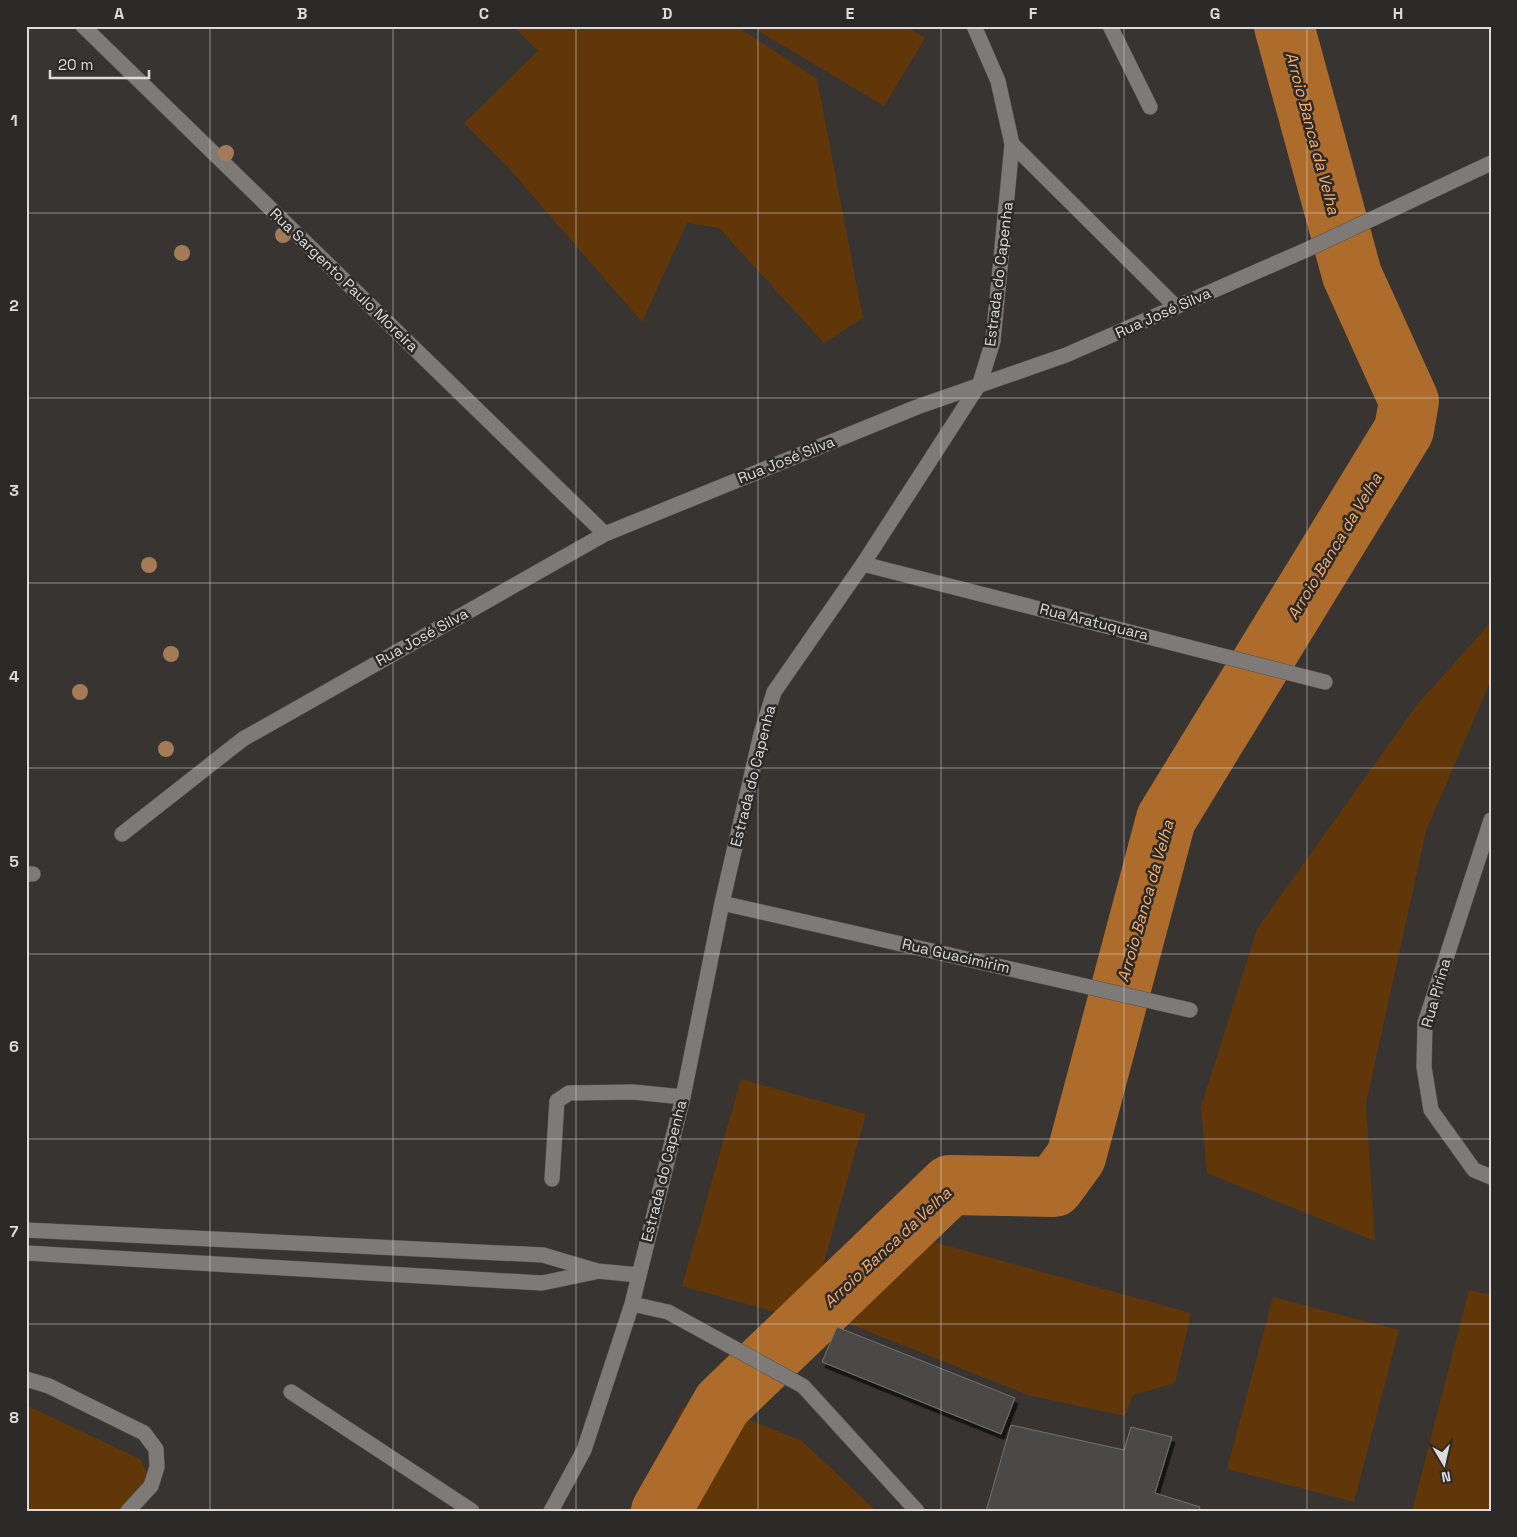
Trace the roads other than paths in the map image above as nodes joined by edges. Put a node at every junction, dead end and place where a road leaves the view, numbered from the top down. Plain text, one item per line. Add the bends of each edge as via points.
1 (83, 26) edge
2 (974, 26) edge
3 (1110, 26) edge
4 (1150, 107) dead end
5 (1012, 144) junction
6 (1491, 163) edge
7 (1176, 307) junction
8 (980, 383) junction
9 (605, 534) junction
10 (863, 564) junction
11 (1325, 682) dead end
12 (1491, 820) edge
13 (122, 834) dead end
14 (722, 902) junction
15 (1190, 1010) dead end
16 (683, 1097) junction
17 (1491, 1177) edge
18 (552, 1178) dead end
19 (26, 1230) edge
20 (48, 1231) junction
21 (300, 1243) junction
22 (26, 1253) edge
23 (47, 1254) junction
24 (299, 1269) junction
25 (597, 1271) junction
26 (639, 1275) junction
27 (632, 1304) junction
28 (26, 1378) edge
29 (292, 1392) dead end
30 (128, 1511) edge
31 (472, 1511) edge
32 (551, 1511) edge
33 (917, 1511) edge

1 - 9 street, Rua Sargento Paulo Moreira
2 - 5 street, Estrada do Capenha via 998,81
3 - 4 street
5 - 7 street
5 - 8 street, Estrada do Capenha via 993,341
6 - 7 street, Rua José Silva via 1373,220
7 - 8 street, Rua José Silva via 1066,355
8 - 9 street, Rua José Silva
8 - 10 street, Estrada do Capenha
9 - 13 street, Rua José Silva via 242,739
10 - 11 street, Rua Aratuquara
10 - 14 street, Estrada do Capenha via 774,692 761,734
12 - 17 street, Rua Pirina via 1425,1023 1424,1067 1431,1110 1474,1170
14 - 15 street, Rua Guacimirim
14 - 16 street, Estrada do Capenha
16 - 18 street via 633,1092 568,1093 557,1101
16 - 26 street, Estrada do Capenha
19 - 20 street
20 - 21 street
20 - 23 street
21 - 24 street
21 - 25 street via 547,1255
22 - 23 street
23 - 24 street
24 - 25 street via 542,1283
25 - 26 street
26 - 27 street, Estrada do Capenha
27 - 32 street, Estrada do Capenha via 584,1450
27 - 33 street via 668,1312 802,1386
28 - 30 street via 50,1386 144,1433 156,1449 158,1468 151,1486
29 - 31 street

